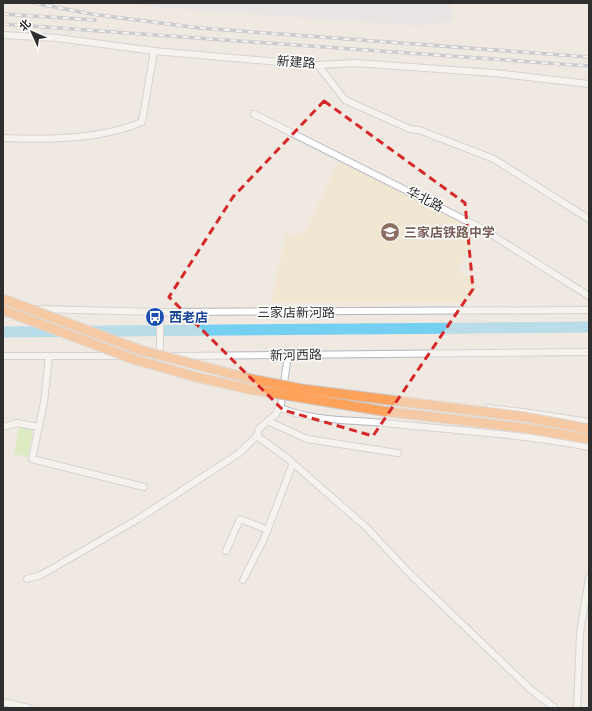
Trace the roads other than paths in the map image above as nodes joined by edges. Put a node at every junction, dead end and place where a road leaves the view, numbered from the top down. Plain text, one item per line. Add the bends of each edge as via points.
1 (3, 35) edge
2 (154, 51) junction
3 (318, 64) junction
4 (589, 84) edge
5 (254, 114) dead end
6 (3, 138) edge
7 (589, 219) edge
8 (589, 296) edge
9 (3, 299) edge
10 (3, 310) edge
11 (589, 310) edge
12 (160, 312) junction
13 (589, 352) edge
14 (288, 355) junction
15 (3, 356) edge
16 (48, 356) junction
17 (160, 356) junction
18 (284, 383) junction
19 (279, 407) junction
20 (268, 421) junction
21 (589, 422) edge
22 (3, 427) edge
23 (39, 427) junction
24 (589, 428) edge
25 (256, 436) junction
26 (589, 439) edge
27 (589, 447) edge
28 (398, 453) dead end
29 (292, 463) junction
30 (144, 486) dead end
31 (268, 530) junction
32 (226, 551) dead end
33 (589, 578) edge
34 (27, 579) dead end
35 (243, 580) dead end
36 (3, 702) edge
37 (29, 708) edge
38 (555, 708) edge
39 (577, 708) edge

1 - 2 street, 新建路 via 57,38
2 - 3 street, 新建路
2 - 6 street via 142,122 128,128 95,135
3 - 4 street, 新建路 via 356,63 494,73
3 - 7 street via 345,100 410,129 494,159
5 - 8 street, 华北路 via 481,228
9 - 24 highway, bridge via 140,350 251,379 302,389
10 - 12 street, 三家店新河路
10 - 26 highway, bridge via 136,360 212,380 300,398
11 - 12 street, 三家店新河路
12 - 17 street
13 - 14 street, 新河西路
14 - 17 street, 新河西路
14 - 18 street
15 - 16 street, 新河西路
16 - 17 street, 新河西路
16 - 23 street
18 - 19 street
18 - 21 street via 337,392 523,412
19 - 20 street
19 - 27 street via 292,413 540,438
20 - 25 street via 259,429
20 - 28 street via 307,439
22 - 23 street via 17,423
23 - 30 street via 32,458
25 - 29 street
25 - 34 street via 238,454 138,519 41,575
29 - 31 street
29 - 38 street via 367,528 411,575 530,689
31 - 32 street via 240,519
31 - 35 street
33 - 39 street via 580,633
36 - 37 street

